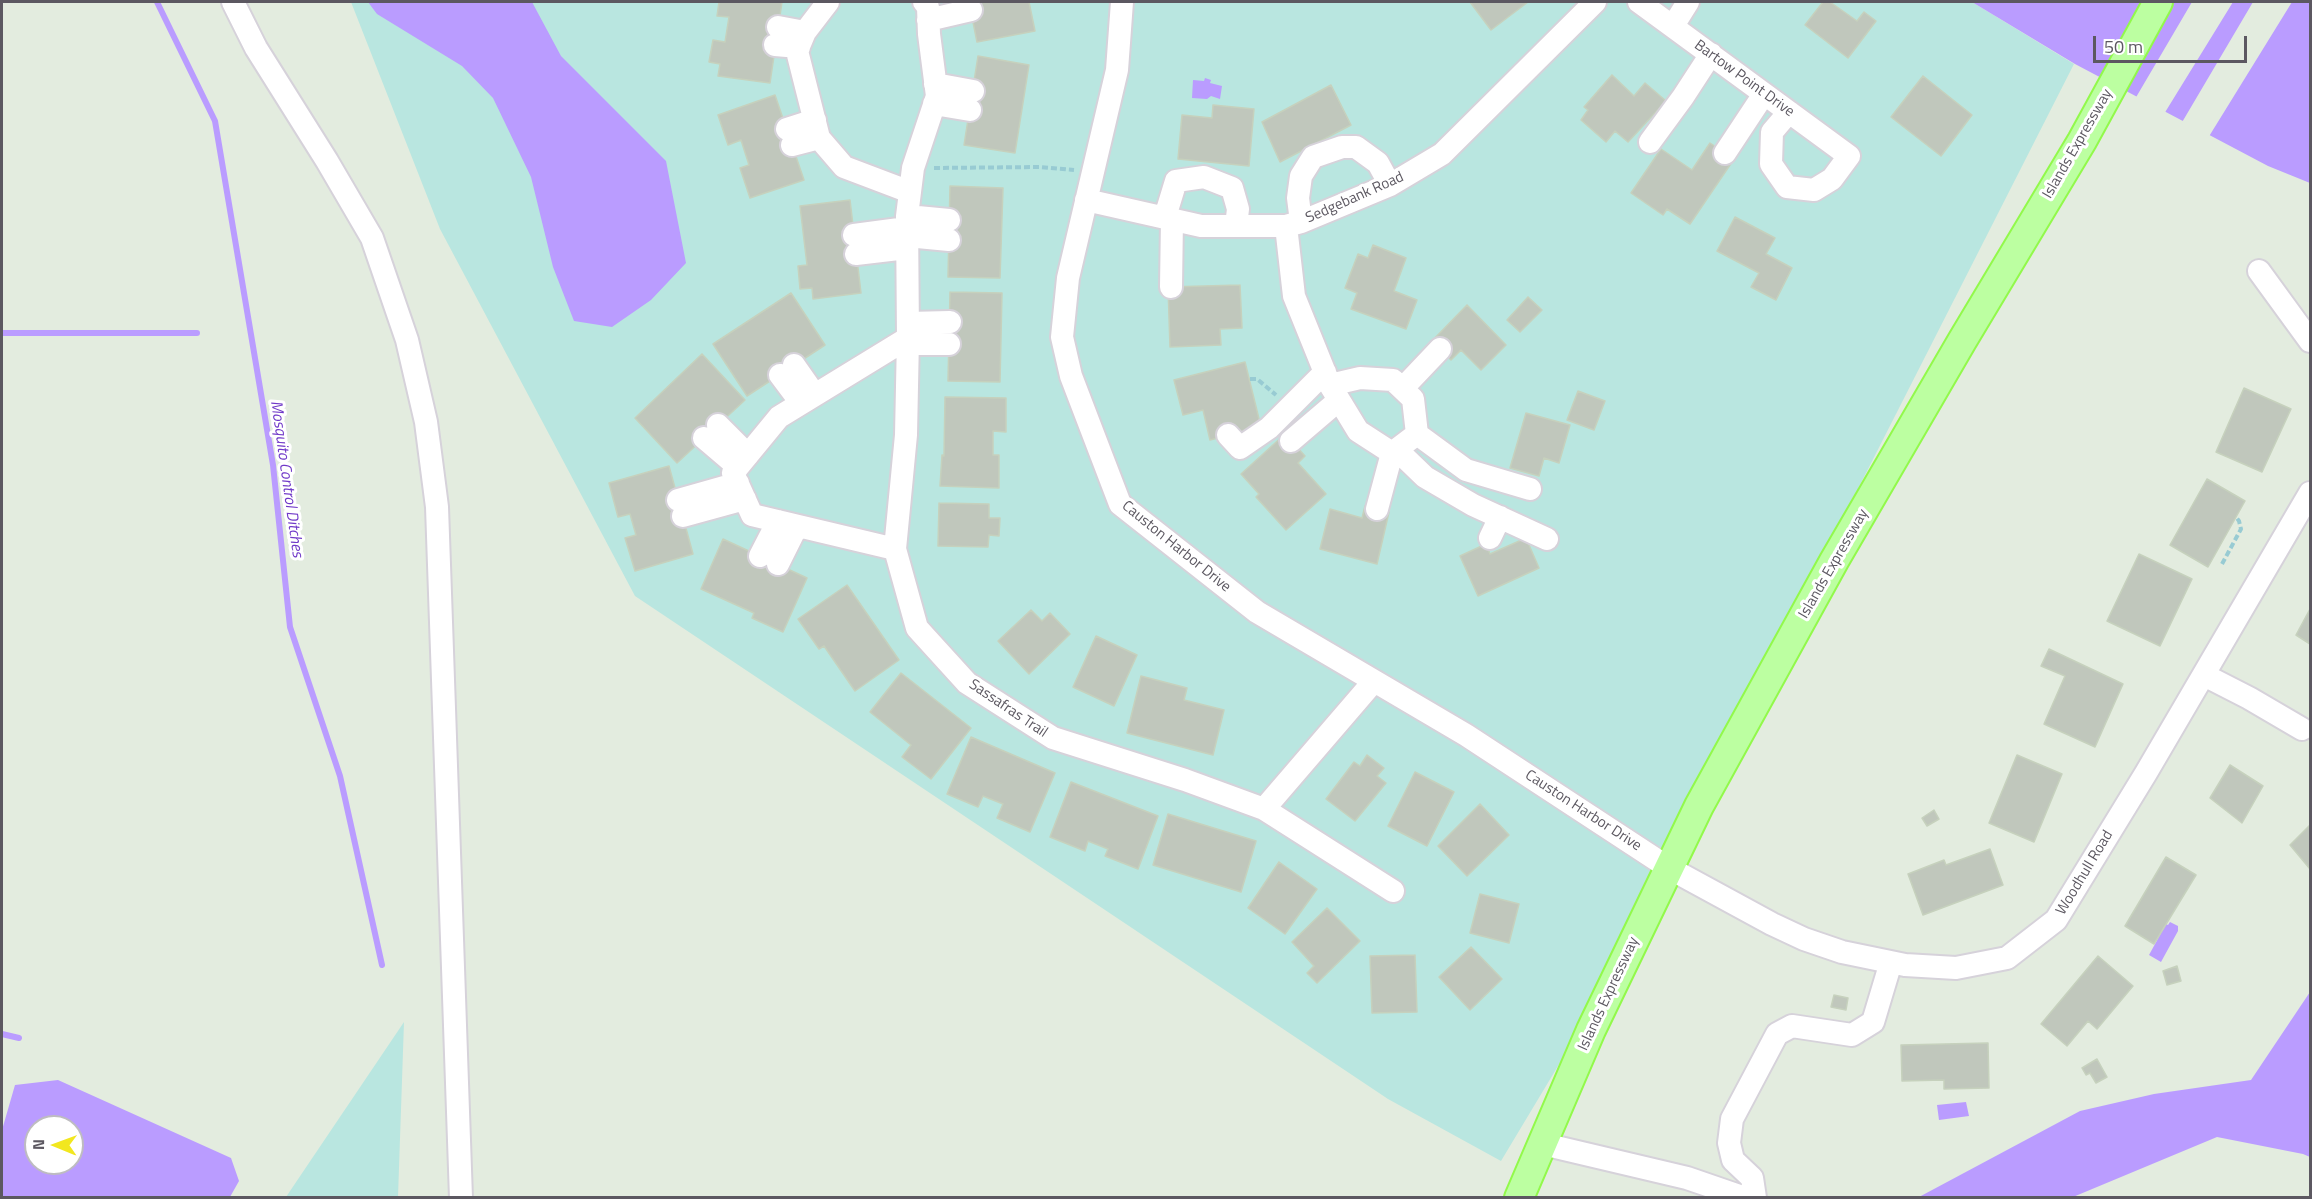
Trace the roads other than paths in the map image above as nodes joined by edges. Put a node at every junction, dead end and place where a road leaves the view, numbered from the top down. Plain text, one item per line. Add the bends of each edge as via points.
1 (233, 2) edge
2 (828, 2) edge
3 (1122, 2) edge
4 (1595, 2) edge
5 (1639, 2) edge
6 (1688, 2) edge
7 (2158, 2) edge
8 (971, 10) dead end
9 (926, 11) edge
10 (1673, 26) junction
11 (777, 36) dead end
12 (802, 39) junction
13 (1711, 54) junction
14 (935, 94) junction
15 (1764, 94) junction
16 (971, 100) dead end
17 (1789, 112) junction
18 (817, 129) junction
19 (789, 137) dead end
20 (1650, 142) dead end
21 (1725, 153) dead end
22 (1390, 185) junction
23 (910, 192) junction
24 (1086, 200) junction
25 (1168, 218) junction
26 (1293, 224) junction
27 (1236, 226) junction
28 (949, 230) dead end
29 (907, 232) junction
30 (855, 244) dead end
31 (2259, 271) dead end
32 (1171, 287) dead end
33 (949, 333) dead end
34 (908, 335) junction
35 (2310, 341) edge
36 (1440, 349) dead end
37 (787, 370) dead end
38 (1332, 386) junction
39 (1402, 388) junction
40 (808, 399) junction
41 (711, 432) dead end
42 (1417, 434) junction
43 (1228, 435) dead end
44 (1291, 441) dead end
45 (1394, 451) junction
46 (742, 476) junction
47 (1530, 489) dead end
48 (2310, 493) edge
49 (680, 508) dead end
50 (1377, 508) dead end
51 (1500, 517) junction
52 (788, 523) junction
53 (1490, 538) dead end
54 (1547, 538) dead end
55 (895, 549) junction
56 (769, 560) dead end
57 (2204, 675) junction
58 (1374, 681) junction
59 (2302, 729) dead end
60 (1264, 809) junction
61 (1669, 868) junction
62 (1393, 891) dead end
63 (1891, 962) junction
64 (1543, 1144) junction
65 (461, 1197) edge
66 (1519, 1197) edge
67 (1530, 1197) edge
68 (1745, 1197) edge
69 (1755, 1197) edge

1 - 65 street via 256,48 372,238 407,340 426,422 437,507
2 - 12 street
3 - 24 street, Causton Harbor Drive via 1117,70
4 - 22 street, Sedgebank Road via 1442,154
5 - 10 street, Bartow Point Drive
6 - 10 street
7 - 61 main road, Islands Expressway via 2082,141 1834,561
8 - 9 street
9 - 14 street, Sassafras Trail
10 - 13 street, Bartow Point Drive
11 - 12 street
12 - 18 street via 798,51
13 - 15 street, Bartow Point Drive
13 - 20 street
14 - 16 street
14 - 23 street, Sassafras Trail via 913,168
15 - 17 street, Bartow Point Drive
15 - 21 street
17 - 17 street, Bartow Point Drive via 1849,156 1832,179 1814,190 1787,188 1771,164 1772,132
18 - 19 street
18 - 23 street via 844,167
22 - 26 street, Sedgebank Road
22 - 26 street via 1378,163 1356,147 1342,147 1313,157 1301,176
23 - 29 street, Sassafras Trail
24 - 25 street, Sedgebank Road
24 - 58 street, Causton Harbor Drive via 1068,278 1062,337 1071,376 1120,504 1257,612
25 - 27 street, Sedgebank Road via 1201,226
25 - 27 street via 1176,181 1204,177 1232,188 1238,209
25 - 32 street
26 - 27 street, Sedgebank Road
26 - 38 street via 1294,296
28 - 29 street
29 - 30 street
29 - 34 street, Sassafras Trail
31 - 35 street
33 - 34 street
34 - 40 street
34 - 55 street, Sassafras Trail via 906,435
36 - 39 street
37 - 40 street
38 - 39 street via 1360,378 1394,380
38 - 43 street via 1290,407 1240,448
38 - 44 street
38 - 45 street via 1358,431
39 - 42 street via 1413,399
40 - 46 street via 779,417
41 - 46 street
42 - 45 street
42 - 47 street via 1466,470
45 - 50 street
45 - 51 street via 1425,477
46 - 49 street
46 - 52 street via 752,515
48 - 57 street, Woodhull Road
51 - 53 street
51 - 54 street
52 - 55 street
52 - 56 street
55 - 60 street, Sassafras Trail via 916,628 967,683 1053,738
57 - 59 street
57 - 63 street, Woodhull Road via 2056,920 2007,958 1956,968
58 - 60 street
58 - 61 street, Causton Harbor Drive via 1466,735
60 - 62 street, Sassafras Trail
61 - 63 street, Woodhull Road via 1804,939
61 - 64 main road, Islands Expressway via 1591,1030
63 - 69 street via 1873,1022 1852,1035 1792,1026 1777,1034 1732,1119 1729,1143 1733,1160 1752,1179
64 - 66 main road, Islands Expressway
64 - 67 main road, Islands Expressway
64 - 68 street

